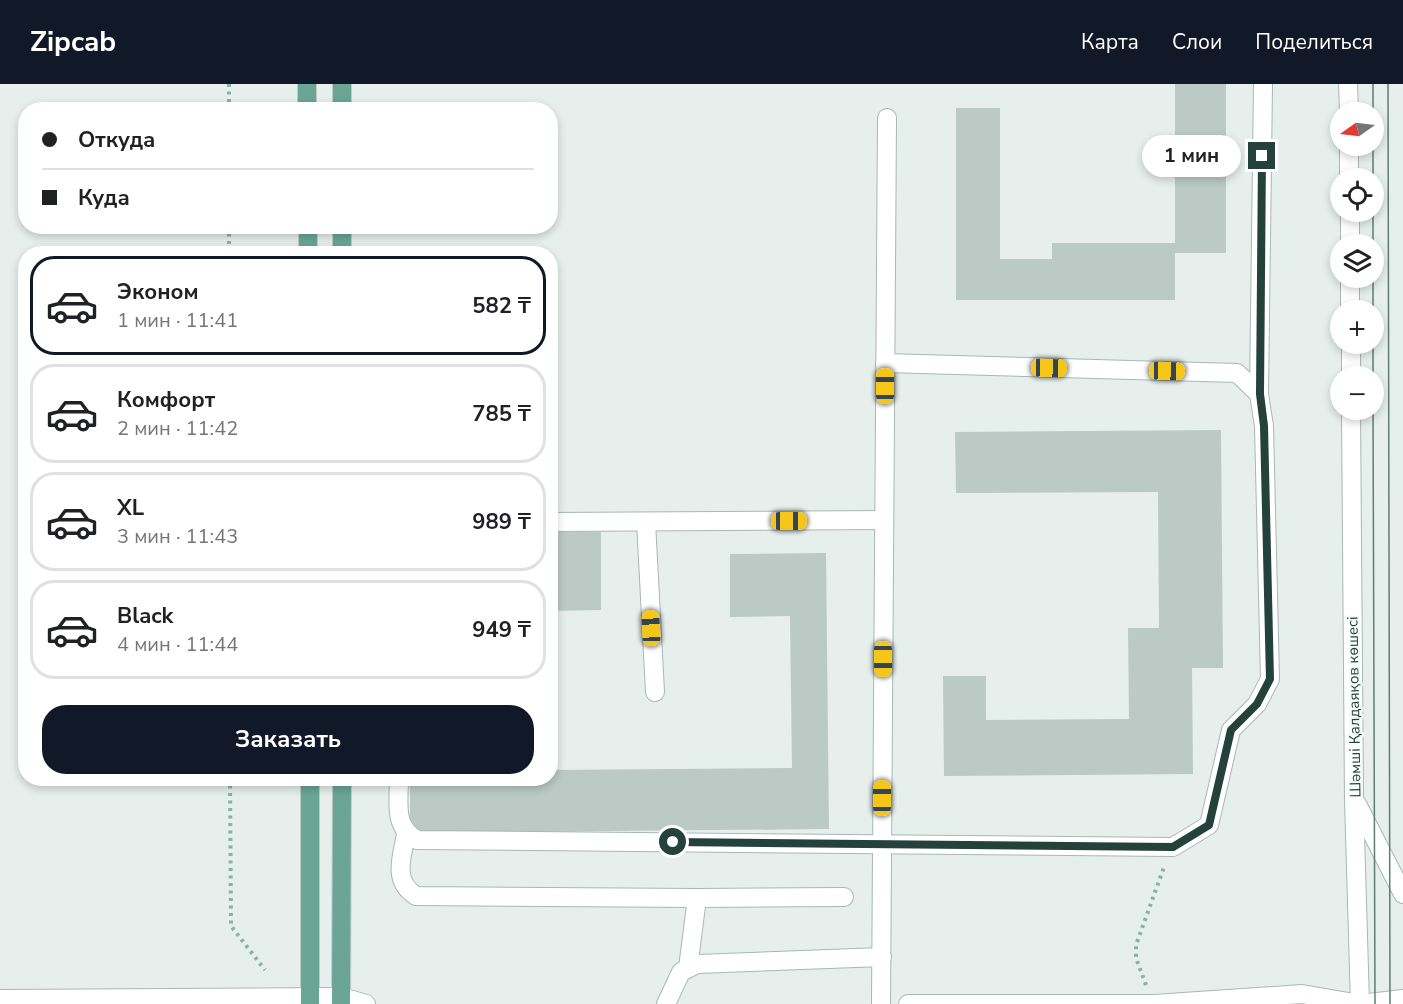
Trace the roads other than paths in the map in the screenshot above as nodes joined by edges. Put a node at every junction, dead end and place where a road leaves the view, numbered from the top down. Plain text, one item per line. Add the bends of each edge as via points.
1 (307, 84) edge
2 (342, 84) edge
3 (1263, 84) edge
4 (1348, 84) edge
5 (307, 102) edge
6 (342, 102) edge
7 (1349, 102) edge
8 (887, 118) dead end
9 (885, 363) junction
10 (1260, 394) junction
11 (1351, 420) edge
12 (884, 520) junction
13 (558, 522) edge
14 (645, 522) junction
15 (655, 692) dead end
16 (310, 786) edge
17 (342, 786) edge
18 (399, 786) edge
19 (1354, 800) junction
20 (406, 834) junction
21 (882, 844) junction
22 (1403, 894) edge
23 (844, 897) dead end
24 (697, 898) junction
25 (882, 957) junction
26 (688, 968) junction
27 (0, 999) edge
28 (1151, 999) edge
29 (1403, 999) edge
30 (342, 1000) edge
31 (311, 1001) edge
32 (366, 1004) edge
33 (666, 1004) edge
34 (881, 1004) edge
35 (908, 1004) edge
36 (1360, 1004) edge

1 - 5 main road
2 - 6 main road
3 - 10 street
4 - 7 street
8 - 9 street
9 - 10 street via 1237,373
9 - 12 street
10 - 21 street via 1270,679 1257,704 1231,730 1209,825 1173,847
11 - 19 street, Шәмші Қалдаяқов көшесі
12 - 14 street
12 - 21 street
13 - 14 street
14 - 15 street
16 - 31 main road
17 - 30 main road
18 - 20 street via 399,820
19 - 22 street
19 - 36 street, Шәмші Қалдаяқов көшесі
20 - 21 street via 417,840
20 - 24 street via 399,874 407,890 416,896
21 - 25 street
23 - 24 street
24 - 26 street
25 - 26 street via 697,964
25 - 34 street
26 - 33 street via 681,972
27 - 31 street
28 - 35 street
28 - 36 street via 1302,994
29 - 36 street
30 - 31 street
30 - 32 street

